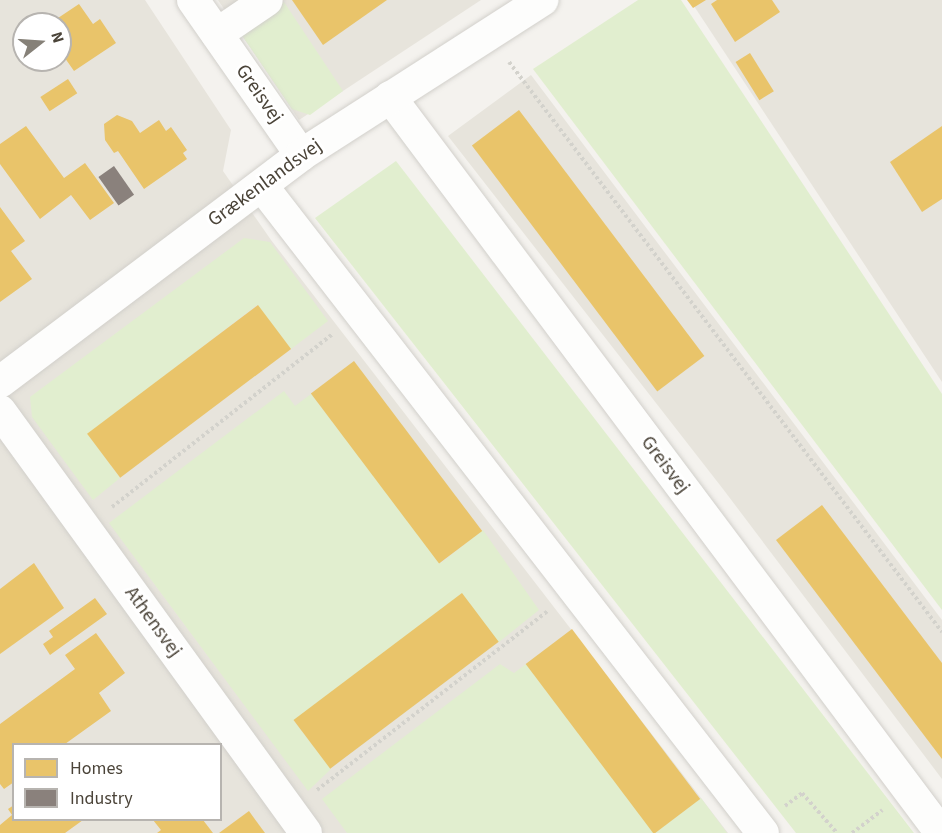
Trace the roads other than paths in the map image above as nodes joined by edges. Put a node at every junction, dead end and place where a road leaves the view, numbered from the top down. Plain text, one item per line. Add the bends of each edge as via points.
1 (193, 0) edge
2 (267, 0) edge
3 (542, 0) edge
4 (217, 34) junction
5 (390, 97) junction
6 (301, 154) junction
7 (262, 186) junction
8 (0, 382) edge
9 (0, 411) edge
10 (298, 822) edge
11 (760, 829) edge
12 (941, 830) edge

1 - 4 street, Greisvej
2 - 4 street
3 - 5 street, Grækenlandsvej
4 - 6 street, Greisvej
5 - 6 street, Grækenlandsvej
5 - 12 street, Greisvej
6 - 7 street, Grækenlandsvej
7 - 8 street, Grækenlandsvej
7 - 11 street
9 - 10 street, Athensvej

